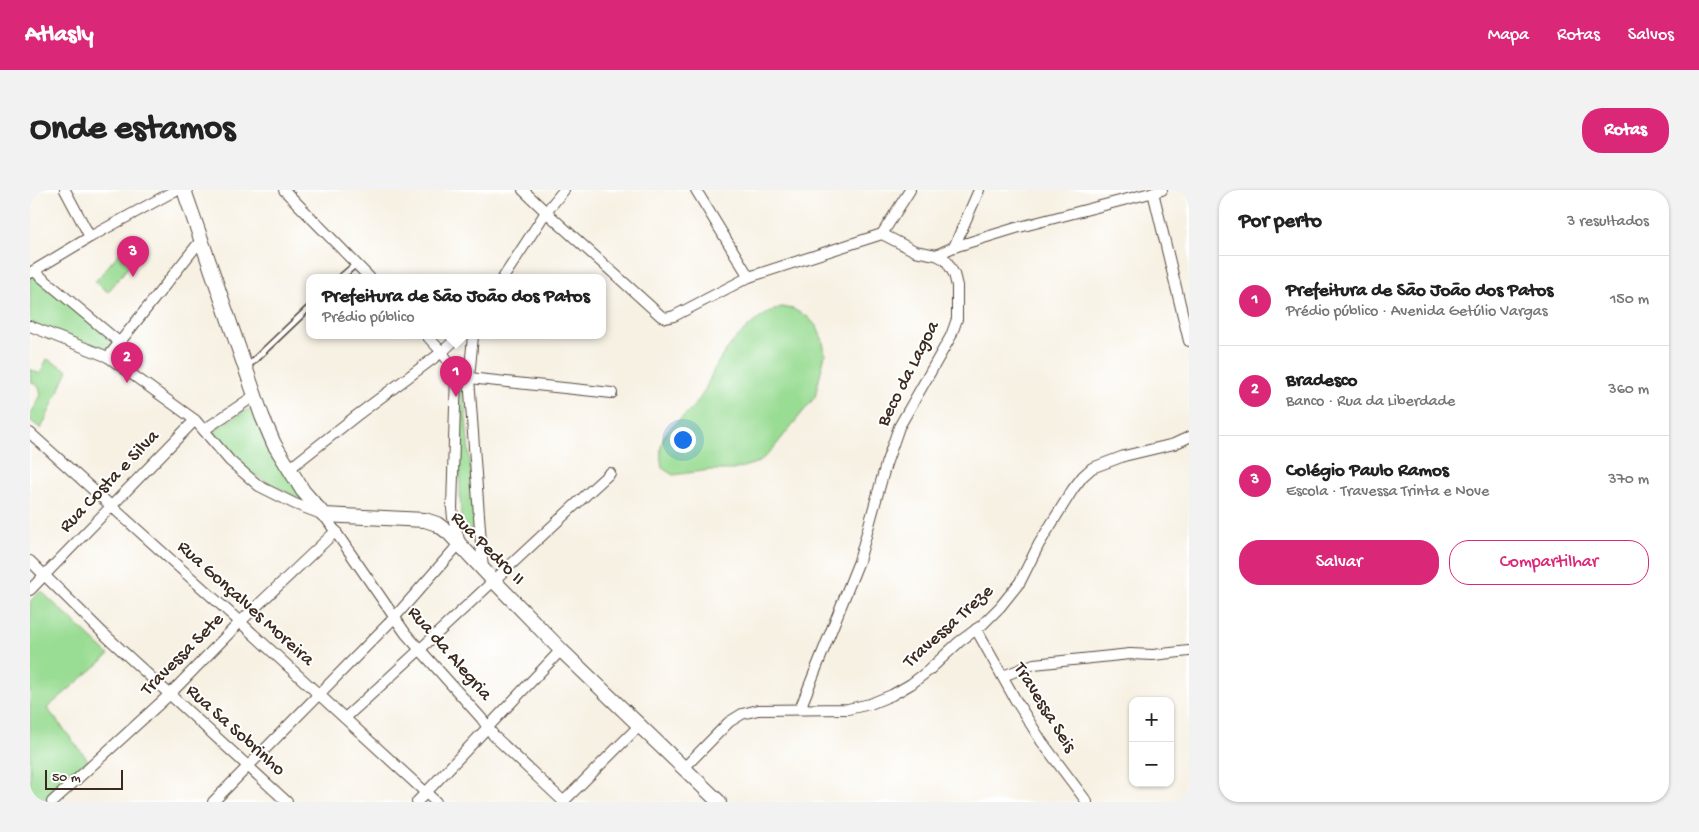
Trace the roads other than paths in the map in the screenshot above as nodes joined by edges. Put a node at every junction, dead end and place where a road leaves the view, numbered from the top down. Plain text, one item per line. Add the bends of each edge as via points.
1 (65, 190) edge
2 (176, 190) edge
3 (184, 190) edge
4 (284, 190) edge
5 (523, 190) edge
6 (564, 190) edge
7 (696, 190) edge
8 (910, 190) edge
9 (980, 190) edge
10 (1157, 191) edge
11 (546, 212) junction
12 (882, 234) junction
13 (90, 237) junction
14 (201, 240) junction
15 (954, 247) junction
16 (936, 255) junction
17 (356, 264) junction
18 (32, 272) edge
19 (345, 274) edge
20 (366, 274) edge
21 (506, 274) edge
22 (749, 277) junction
23 (306, 311) edge
24 (30, 326) edge
25 (430, 339) edge
26 (456, 339) edge
27 (474, 339) edge
28 (1189, 341) edge
29 (119, 342) junction
30 (442, 352) junction
31 (108, 357) junction
32 (245, 369) junction
33 (456, 373) junction
34 (469, 378) junction
35 (612, 394) dead end
36 (254, 396) junction
37 (194, 420) junction
38 (204, 430) junction
39 (30, 433) edge
40 (1189, 437) edge
41 (289, 469) junction
42 (610, 473) dead end
43 (110, 506) junction
44 (324, 514) junction
45 (336, 530) junction
46 (460, 543) junction
47 (30, 561) edge
48 (488, 575) junction
49 (44, 576) junction
50 (30, 590) edge
51 (394, 618) junction
52 (240, 622) junction
53 (976, 629) junction
54 (420, 650) junction
55 (561, 650) junction
56 (1189, 651) edge
57 (1003, 676) junction
58 (169, 695) junction
59 (320, 695) junction
60 (800, 709) junction
61 (345, 718) junction
62 (640, 725) junction
63 (488, 728) junction
64 (248, 767) junction
65 (684, 768) junction
66 (426, 792) junction
67 (52, 802) edge
68 (213, 802) edge
69 (287, 802) edge
70 (417, 802) edge
71 (436, 802) edge
72 (563, 802) edge
73 (719, 802) edge
74 (1088, 802) edge

1 - 13 street
2 - 13 street
3 - 14 street
4 - 17 street
5 - 11 street
6 - 11 street
7 - 22 street
8 - 12 street
9 - 15 street
10 - 15 street
10 - 28 street
11 - 21 street
11 - 22 street via 666,318
12 - 16 street via 914,251
12 - 22 street
13 - 18 street
14 - 29 street
14 - 32 street
15 - 16 street
16 - 60 street, Beco da Lagoa via 946,260 954,274 957,319 951,336 900,427 886,464 859,562
17 - 19 lane
17 - 20 street
18 - 29 street
23 - 32 lane
24 - 31 street
25 - 30 street
26 - 30 street
27 - 34 street
29 - 31 street
30 - 33 street
30 - 41 street
31 - 37 street
32 - 36 street
33 - 34 street
33 - 46 street via 452,508
34 - 35 street
34 - 48 street
36 - 38 street
36 - 41 street via 274,444
37 - 38 street
37 - 43 street, Rua Costa e Silva
38 - 44 street via 230,461 259,486
39 - 43 street, Rua Gonçalves Moreira
40 - 53 street, Travessa Treze via 1104,462 1083,476 1039,544 1020,582
41 - 44 street via 302,491
42 - 48 street
43 - 49 street, Rua Costa e Silva
43 - 52 street, Rua Gonçalves Moreira
44 - 45 street, Rua da Alegria
44 - 46 street, Rua Pedro II via 425,520 437,524
45 - 51 street, Rua da Alegria
45 - 52 street, Travessa Sete
46 - 48 street, Rua Pedro II
46 - 51 street
47 - 49 street, Rua Sa Sobrinho
48 - 54 street
48 - 55 street, Rua Pedro II
49 - 50 street, Rua Costa e Silva
49 - 58 street, Rua Sa Sobrinho
51 - 54 street, Rua da Alegria
51 - 59 street
52 - 58 street, Travessa Sete
52 - 59 street, Rua Gonçalves Moreira
53 - 57 street, Travessa Seis
53 - 60 street, Travessa Treze via 928,671 892,695 848,709
54 - 61 street
54 - 63 street, Rua da Alegria
55 - 62 street, Rua Pedro II
55 - 63 street
56 - 57 street via 1034,664
57 - 74 street, Travessa Seis via 1042,742
58 - 64 street, Rua Sa Sobrinho
58 - 67 street, Travessa Sete
59 - 61 street, Rua Gonçalves Moreira
59 - 64 street
60 - 65 street, Travessa Treze via 758,710 742,714
61 - 66 street, Rua Gonçalves Moreira
62 - 65 street, Rua Pedro II
62 - 72 street
63 - 66 street
63 - 72 street, Rua da Alegria
64 - 68 street
64 - 69 street, Rua Sa Sobrinho
65 - 73 street, Rua Pedro II
66 - 70 street
66 - 71 street, Rua Gonçalves Moreira

